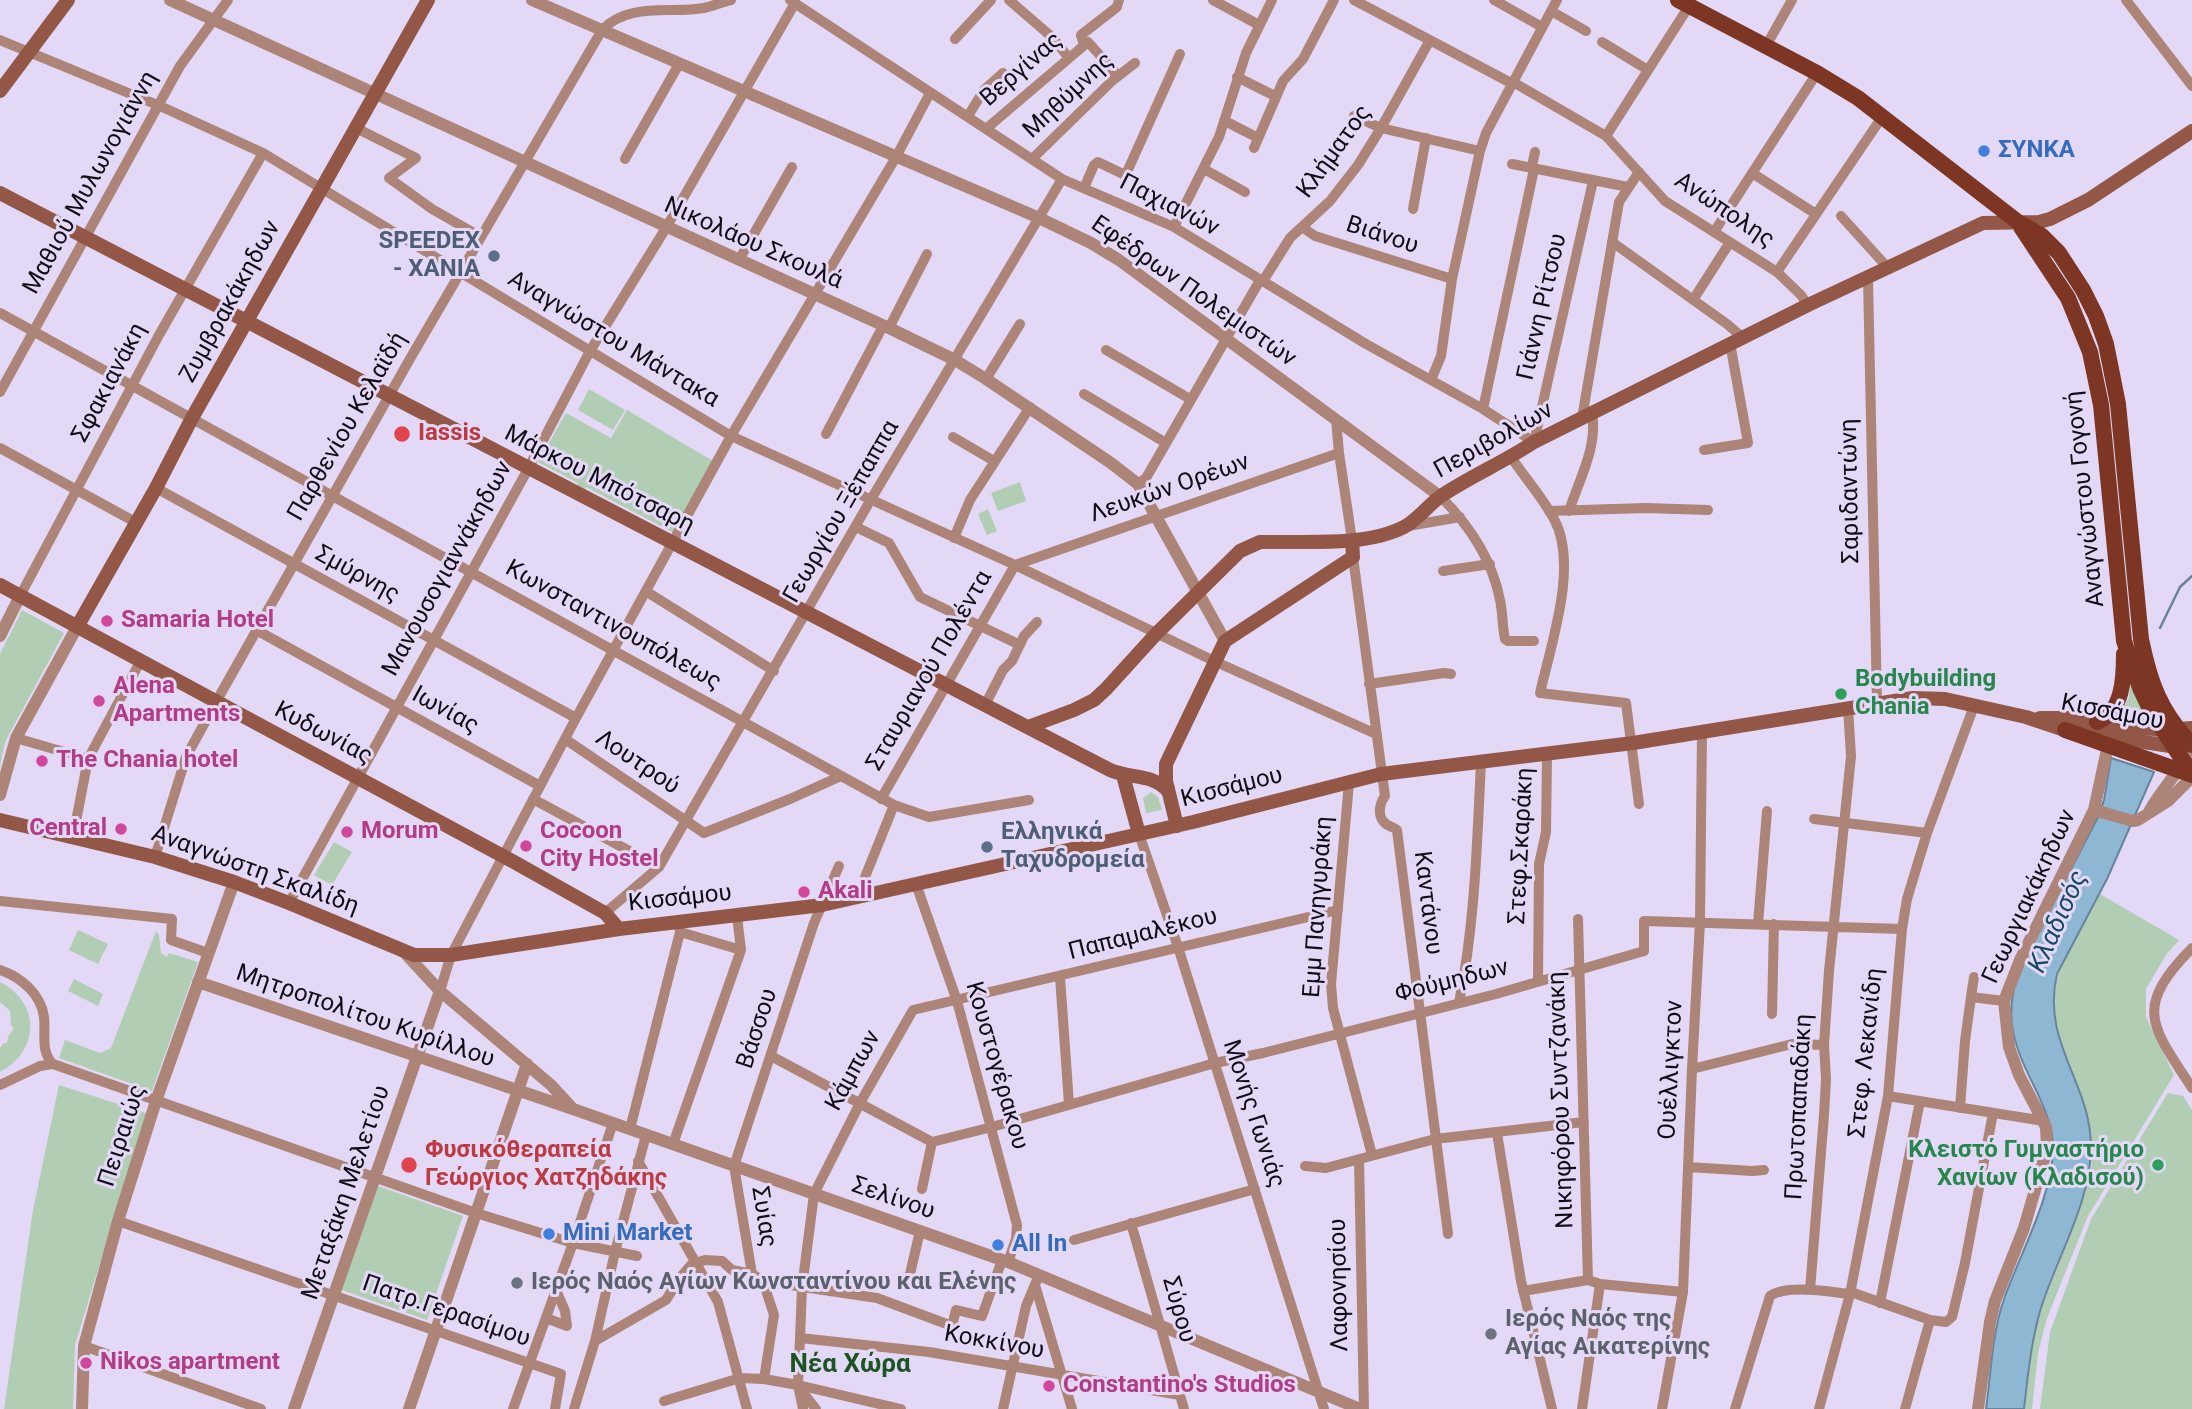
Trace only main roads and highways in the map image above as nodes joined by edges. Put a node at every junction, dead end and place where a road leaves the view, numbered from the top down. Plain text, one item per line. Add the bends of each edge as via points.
1 (68, 0) edge
2 (428, 0) edge
3 (1689, 3) edge
4 (0, 91) edge
5 (2192, 131) edge
6 (0, 193) edge
7 (2018, 222) junction
8 (247, 322) junction
9 (1352, 540) junction
10 (0, 585) edge
11 (77, 627) junction
12 (2124, 641) junction
13 (2026, 717) junction
14 (2097, 722) junction
15 (1028, 727) junction
16 (2065, 730) junction
17 (2178, 730) edge
18 (2174, 747) junction
19 (2190, 763) edge
20 (1166, 764) junction
21 (1103, 766) junction
22 (1147, 778) junction
23 (1124, 779) junction
24 (1168, 791) junction
25 (0, 820) edge
26 (1177, 825) junction
27 (1139, 834) junction
28 (619, 929) junction
29 (451, 955) joint

1 - 4 main road
2 - 8 main road, Ζυμβρακάκηδων
3 - 7 main road, Αναγνώστου Γογονή via 1858,98
5 - 7 main road, Περιβολίων via 2080,205 2045,221
6 - 8 main road, Μάρκου Μπότσαρη
7 - 9 main road, Περιβολίων via 1983,223 1808,305 1534,442 1441,496 1405,527
7 - 12 main road, Αναγνώστου Γογονή via 2068,298 2098,380
7 - 17 main road, Αναγνώστου Γογονή via 2059,253 2087,299 2106,344 2119,404 2141,639 2152,685
8 - 11 main road, Ζυμβρακάκηδων
8 - 15 main road, Μάρκου Μπότσαρη
9 - 15 main road, Περιβολίων via 1248,546 1094,700
9 - 20 main road via 1353,557 1225,641
10 - 11 main road, Κυδωνίας
11 - 28 main road, Κυδωνίας via 504,856 605,913
12 - 14 main road via 2120,691 2109,714
12 - 17 main road, Αναγνώστου Γογονή via 2140,688
13 - 14 main road, Κισσάμου
13 - 16 main road, Κισσάμου
13 - 26 main road, Κισσάμου via 1932,698 1877,702 1633,743 1381,774
14 - 17 main road, Κισσάμου
15 - 21 main road, Μάρκου Μπότσαρη
16 - 18 main road, Κισσάμου
16 - 19 main road via 2108,745
17 - 18 main road, Αναγνώστου Γογονή
17 - 19 main road
18 - 19 main road, Αναγνώστου Γογονή
20 - 22 main road via 1160,775
20 - 24 main road
21 - 22 main road, Μάρκου Μπότσαρη
21 - 23 main road, Μάρκου Μπότσαρη
22 - 23 main road, Μάρκου Μπότσαρη via 1140,785
22 - 24 main road
23 - 27 main road
24 - 26 main road
25 - 29 main road, Αναγνώστη Σκαλίδη via 155,857 234,882 414,956
26 - 27 main road, Κισσάμου
27 - 28 main road, Κισσάμου via 822,905 679,927
28 - 29 main road, Κισσάμου

